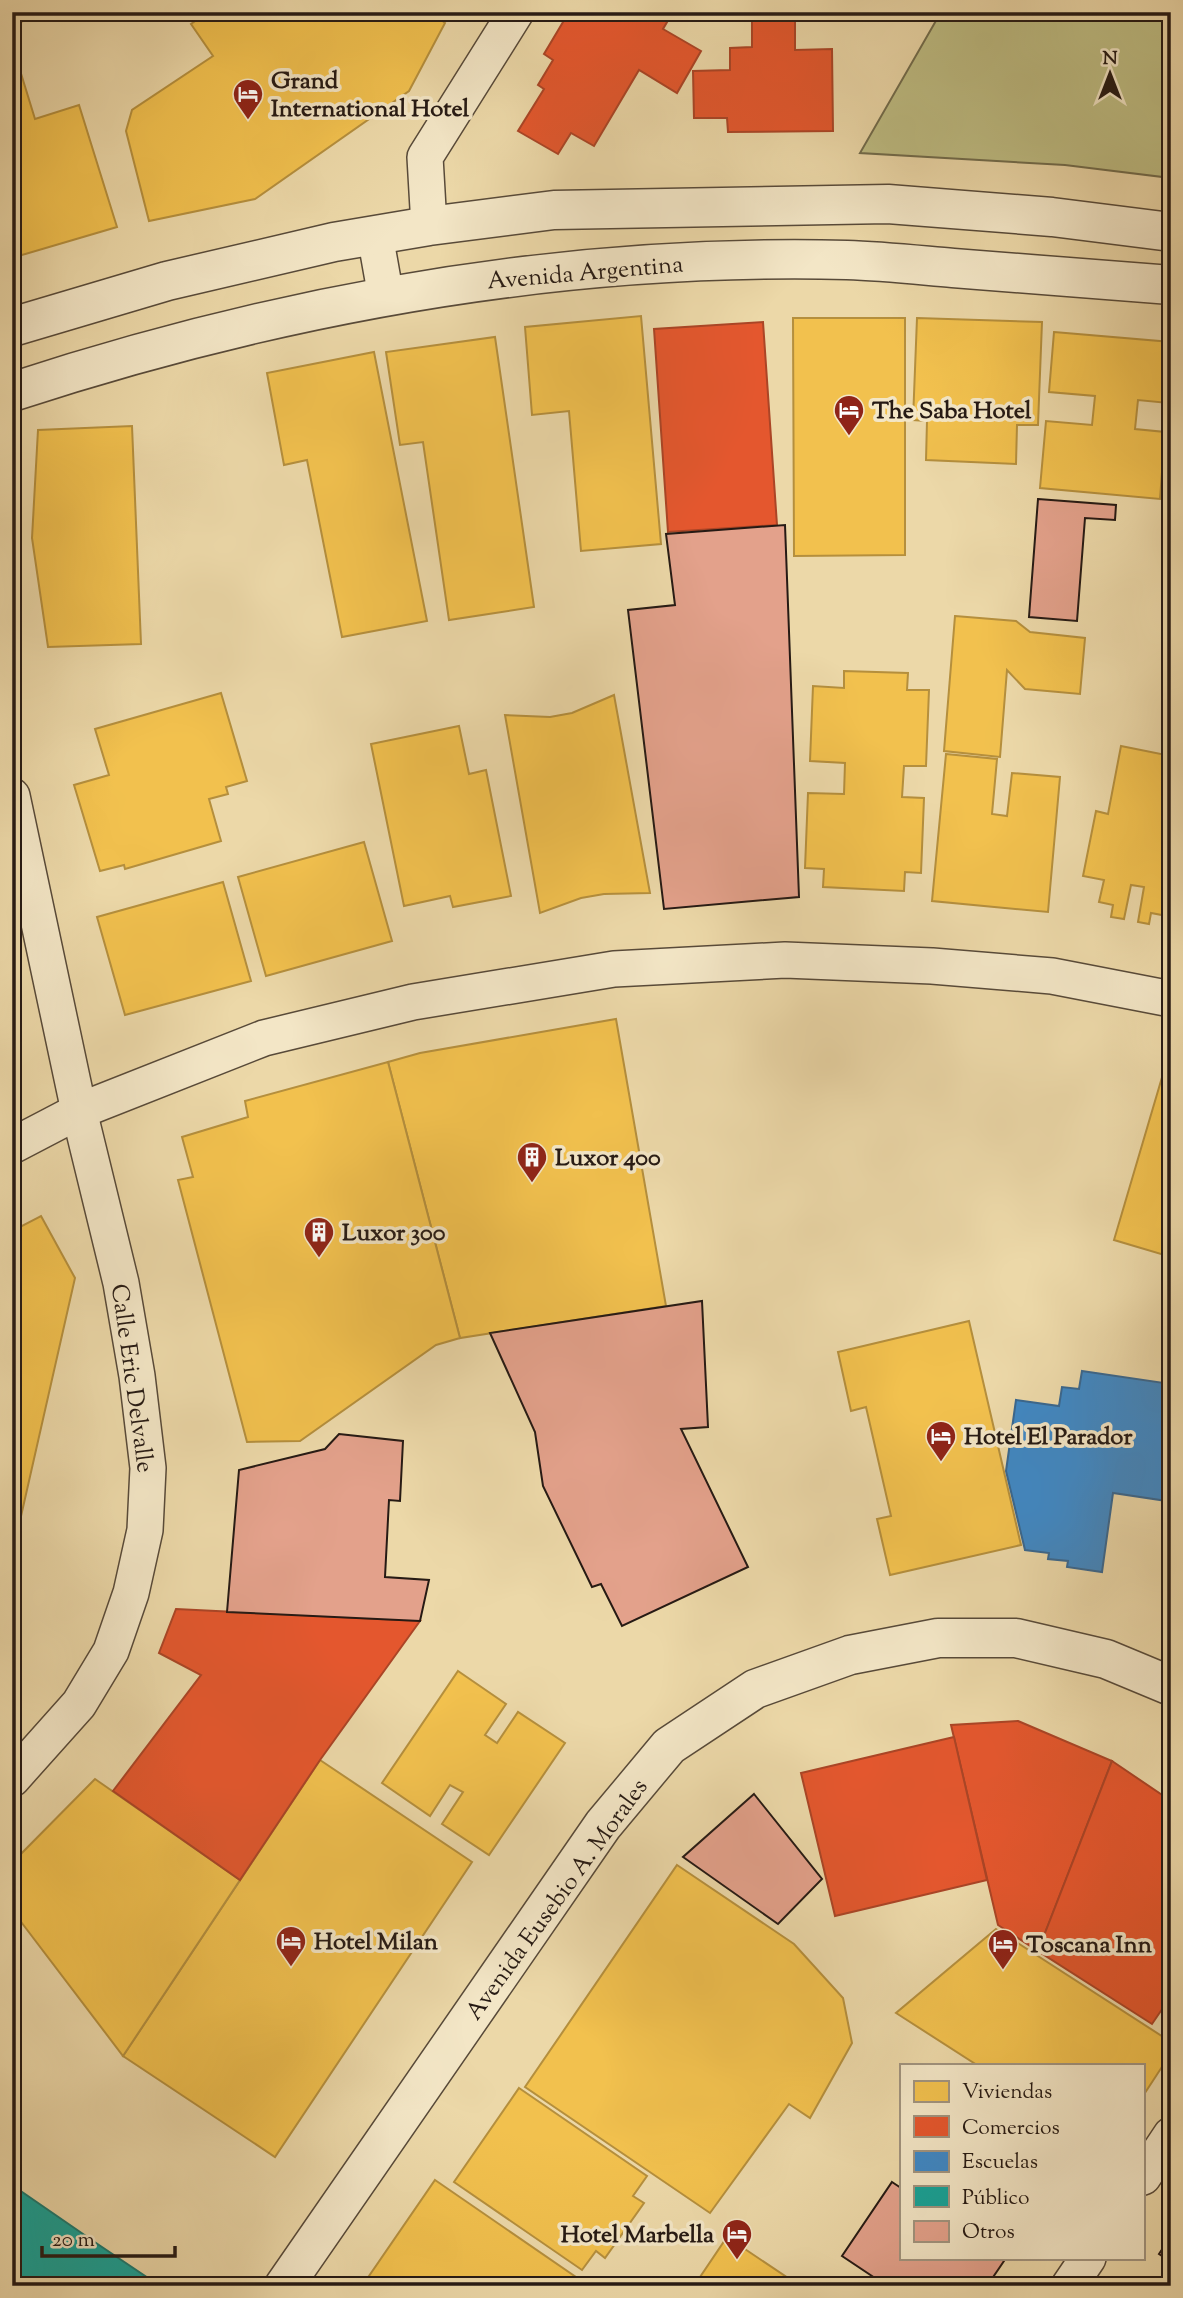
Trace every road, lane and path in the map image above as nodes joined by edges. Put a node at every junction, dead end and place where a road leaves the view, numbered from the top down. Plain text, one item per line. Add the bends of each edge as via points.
1 (516, 12) edge
2 (429, 226) junction
3 (1171, 232) edge
4 (375, 235) junction
5 (1171, 285) edge
6 (386, 297) junction
7 (12, 327) edge
8 (12, 392) edge
9 (12, 796) edge
10 (1171, 999) edge
11 (79, 1111) junction
12 (12, 1146) edge
13 (1171, 1686) edge
14 (12, 1779) edge
15 (1171, 2136) edge
16 (1144, 2176) edge
17 (1087, 2260) edge
18 (284, 2286) edge
19 (1069, 2286) edge

1 - 2 street via 425,157
2 - 3 street via 554,210 888,204
2 - 4 street
4 - 6 street
4 - 7 street via 167,281
5 - 6 street, Avenida Argentina via 849,260 723,261 473,281
6 - 8 street, Avenida Argentina via 195,338
9 - 11 street, Calle Eric Delvalle
10 - 11 street via 1052,976 945,967 785,960 614,969 413,1002 264,1038
11 - 12 street
11 - 14 street, Calle Eric Delvalle via 121,1283 137,1376 148,1468 145,1530 131,1593 111,1651 79,1704
13 - 18 street, Avenida Eusebio A. Morales via 1106,1659 1016,1638 938,1638 850,1655 755,1689 669,1746 603,1825
15 - 16 street
17 - 19 street

